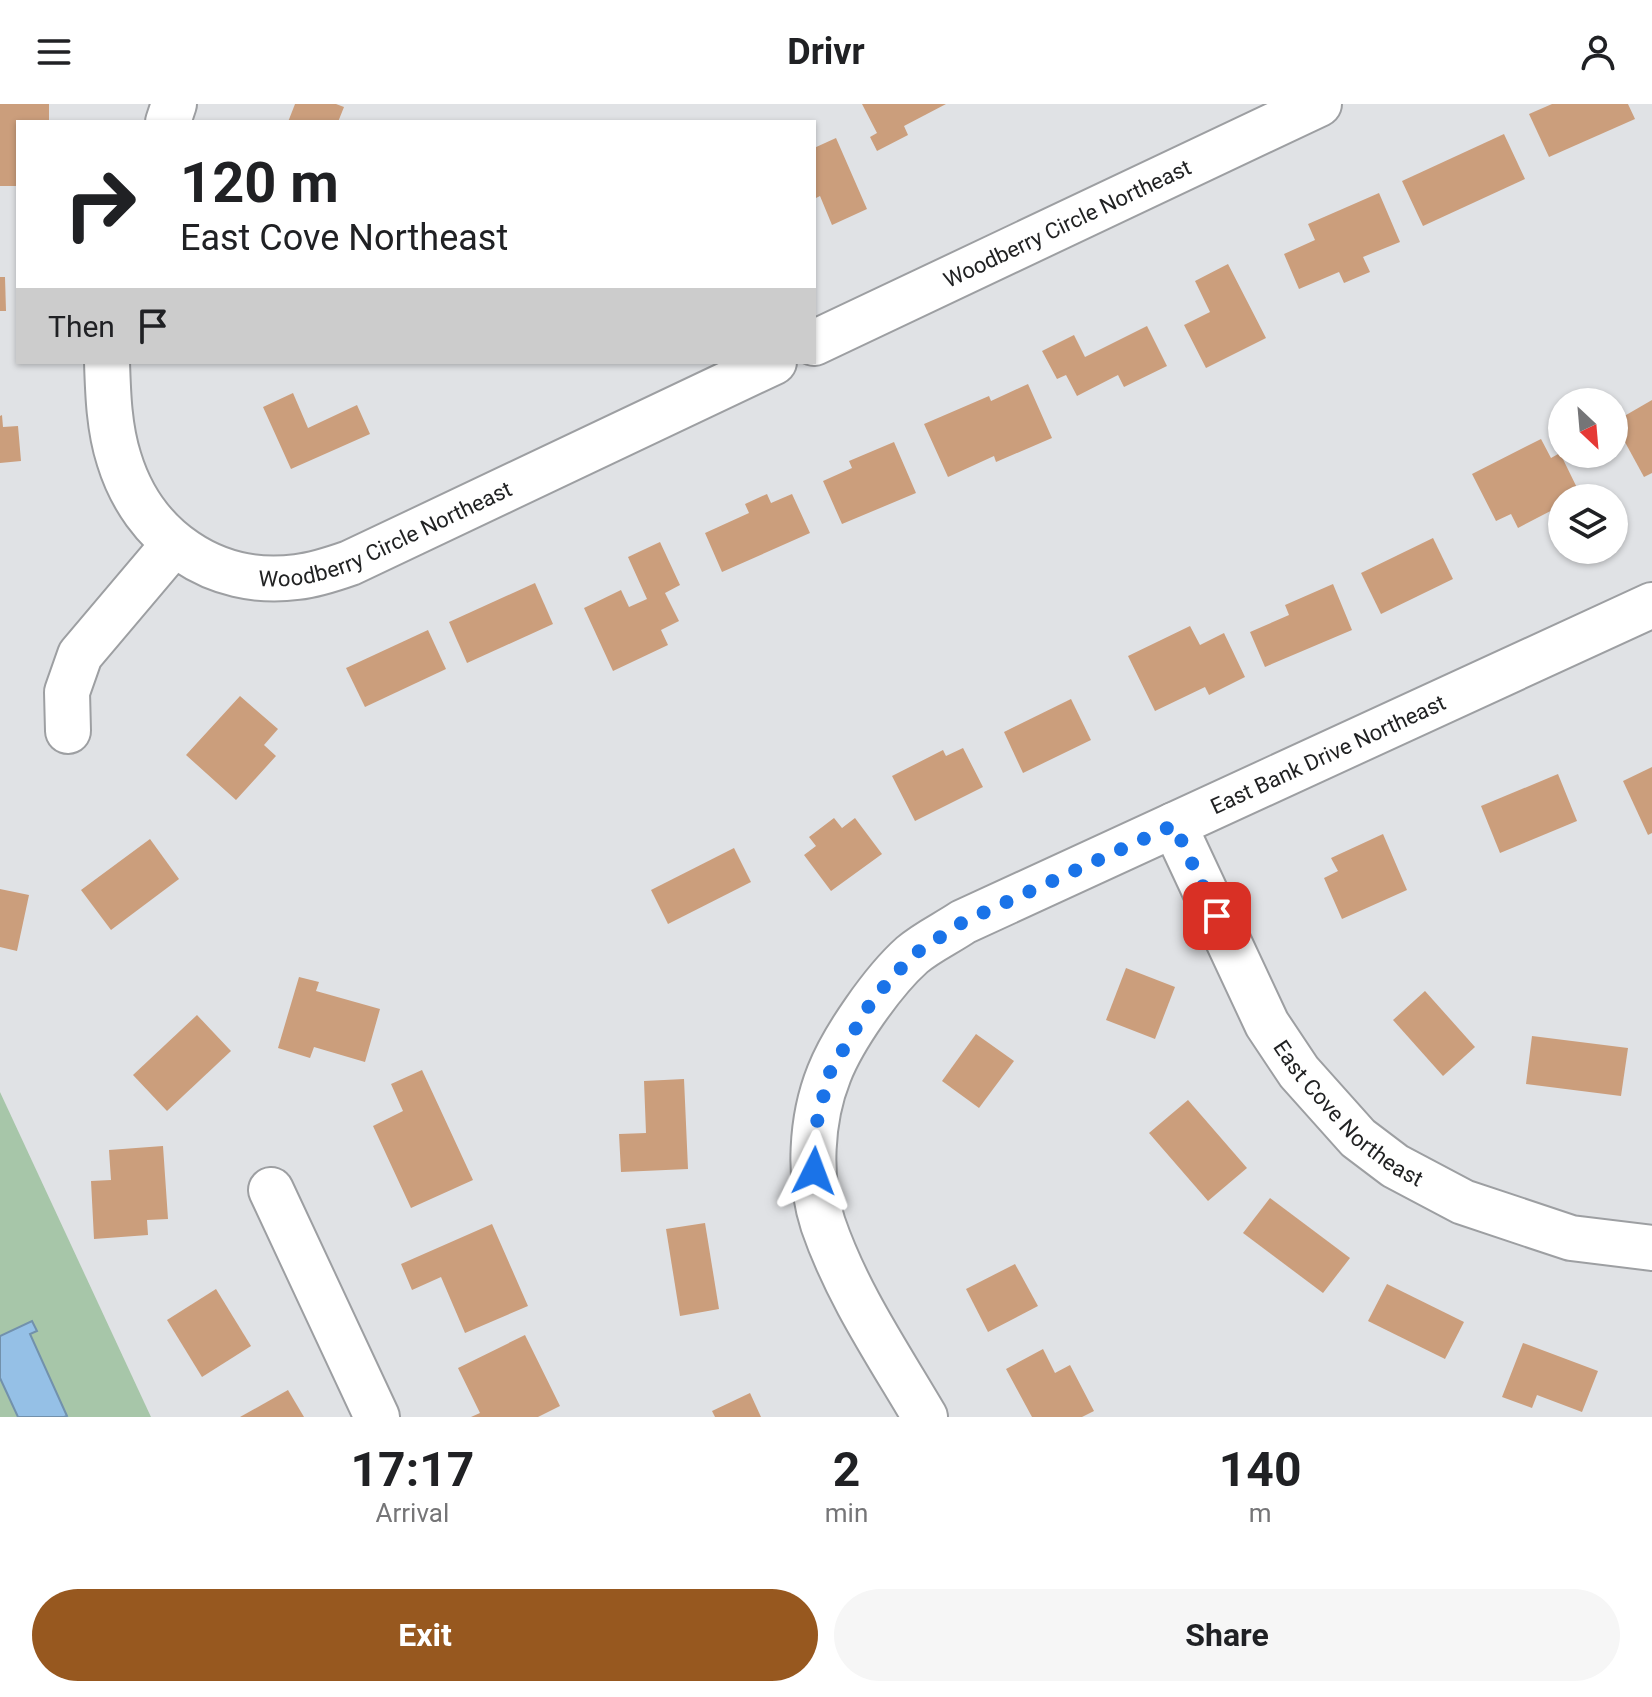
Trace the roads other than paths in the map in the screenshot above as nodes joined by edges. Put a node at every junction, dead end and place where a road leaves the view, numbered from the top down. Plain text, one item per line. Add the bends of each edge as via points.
1 (1319, 104) edge
2 (816, 342) edge
3 (107, 364) edge
4 (770, 364) edge
5 (173, 545) junction
6 (1652, 605) edge
7 (68, 731) dead end
8 (1174, 825) junction
9 (271, 1190) dead end
10 (1652, 1248) edge
11 (377, 1417) edge
12 (925, 1417) edge

1 - 2 street, Woodberry Circle Northeast
3 - 5 street, Woodberry Circle Northeast via 119,459 150,523
4 - 5 street, Woodberry Circle Northeast via 325,572 262,578 216,567
5 - 7 street via 80,655 67,692
6 - 8 street, East Bank Drive Northeast
8 - 10 street, East Cove Northeast via 1267,1024 1299,1072 1358,1138 1395,1166 1463,1202 1571,1238
8 - 12 street, East Bank Drive Northeast via 963,922 913,955 873,999 829,1074 815,1146 822,1221 852,1294
9 - 11 street

